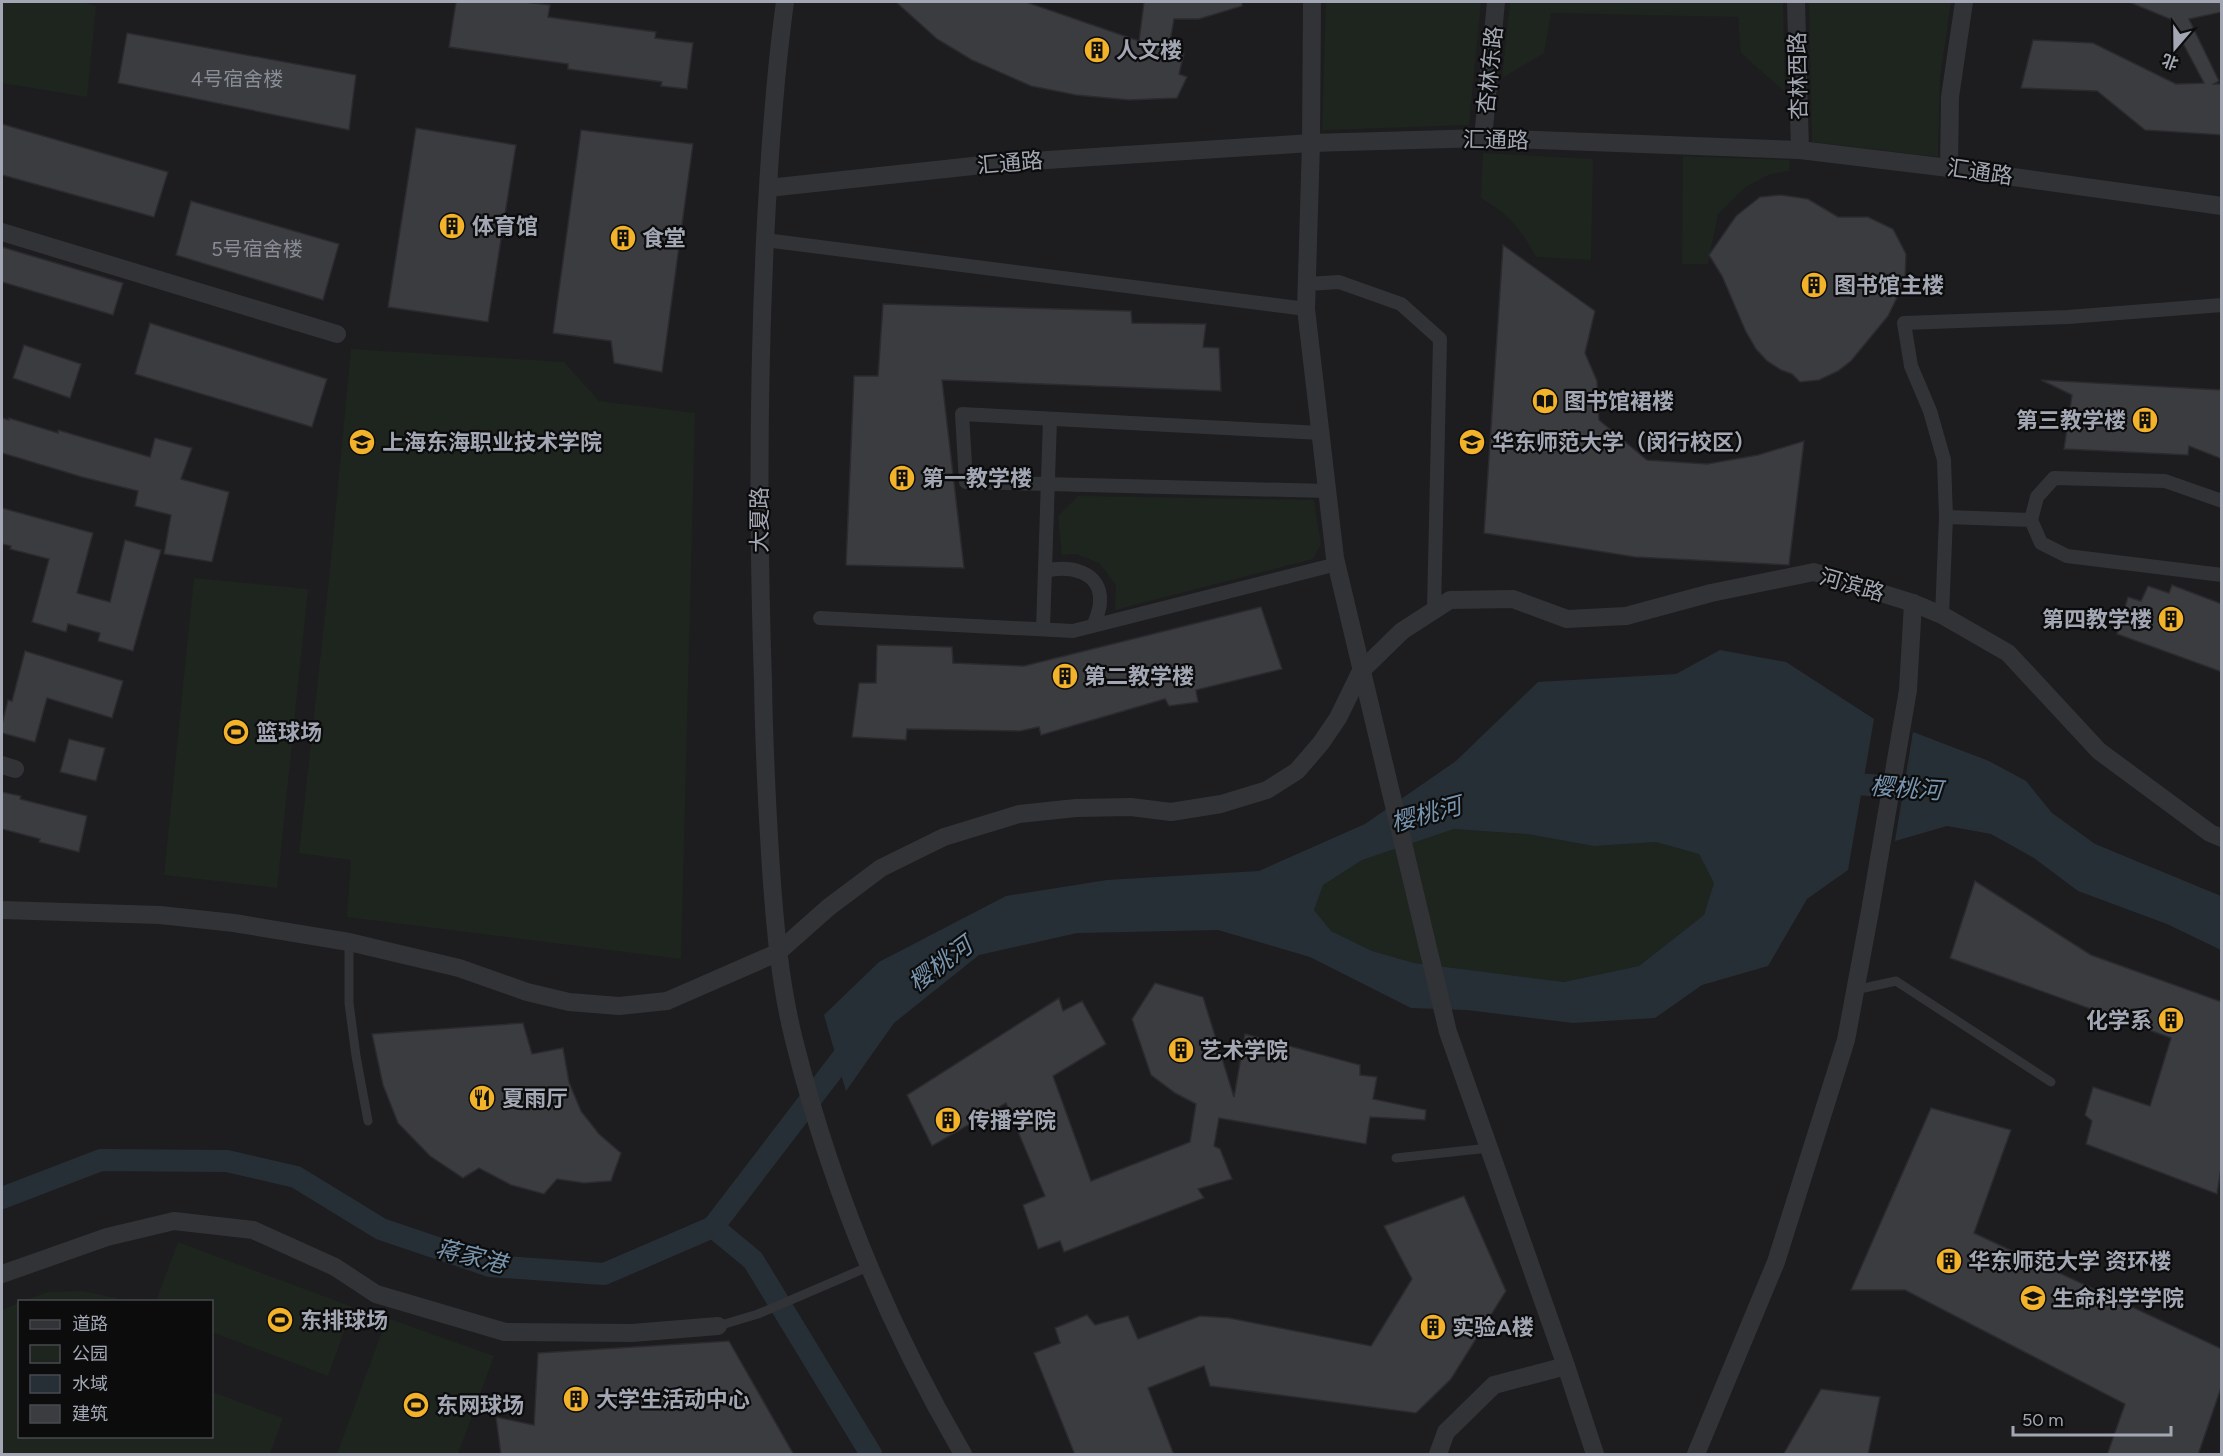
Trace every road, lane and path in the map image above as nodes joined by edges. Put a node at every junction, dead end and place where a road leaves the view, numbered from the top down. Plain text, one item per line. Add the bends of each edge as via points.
1 (785, 2) edge
2 (1312, 2) edge
3 (1496, 2) edge
4 (1796, 2) edge
5 (1964, 2) edge
6 (1483, 138) junction
7 (1311, 143) junction
8 (1800, 150) junction
9 (1948, 168) junction
10 (768, 188) junction
11 (2222, 206) edge
12 (2, 231) edge
13 (765, 240) junction
14 (1307, 284) junction
15 (2222, 305) edge
16 (1306, 309) junction
17 (336, 334) dead end
18 (1050, 419) junction
19 (1320, 433) junction
20 (1049, 484) junction
21 (1327, 490) junction
22 (2222, 501) edge
23 (1946, 517) junction
24 (2031, 520) junction
25 (1336, 564) junction
26 (1045, 572) junction
27 (2222, 575) edge
28 (1913, 603) junction
29 (1434, 610) junction
30 (1942, 615) junction
31 (820, 618) dead end
32 (1094, 625) junction
33 (1043, 629) junction
34 (1361, 671) junction
35 (2222, 838) edge
36 (2, 910) edge
37 (349, 942) junction
38 (777, 953) junction
39 (1855, 990) junction
40 (2051, 1082) dead end
41 (368, 1121) dead end
42 (1489, 1148) junction
43 (1396, 1158) dead end
44 (870, 1266) junction
45 (2, 1274) edge
46 (718, 1326) joint
47 (1566, 1366) junction
48 (963, 1455) edge
49 (1438, 1455) edge
50 (1595, 1455) edge
51 (1696, 1455) edge

1 - 10 street, 大夏路
2 - 7 street
3 - 6 street, 杏林东路
4 - 8 street, 杏林西路
5 - 9 street via 1950,97
6 - 7 street, 汇通路
6 - 8 street, 汇通路
7 - 10 street, 汇通路 via 1001,163
7 - 14 street
8 - 9 street, 汇通路
9 - 11 street, 汇通路
10 - 13 street, 大夏路
12 - 17 street
13 - 16 street
13 - 38 street, 大夏路 via 758,545 766,791
14 - 16 street
14 - 29 street via 1339,282 1401,304 1440,339
15 - 23 street via 2068,317 1904,323 1911,366 1930,411 1944,460
16 - 19 street
18 - 19 street
18 - 20 street
18 - 20 street via 962,414 966,482
19 - 21 street
20 - 21 street
20 - 26 street
21 - 25 street
22 - 24 street via 2165,481 2054,478 2037,497
23 - 24 street
23 - 30 street
24 - 27 street via 2041,543 2067,556
25 - 32 street
25 - 34 street
26 - 32 street via 1061,567 1084,572 1099,587 1101,603
26 - 33 street
28 - 29 street, 河滨路 via 1814,572 1711,593 1626,616 1567,619 1512,599 1450,600
28 - 30 street, 河滨路
28 - 39 street via 1908,690
29 - 34 street, 河滨路 via 1402,631
30 - 35 street, 河滨路 via 2008,653 2099,751
31 - 33 street
32 - 33 street via 1073,631
34 - 38 street, 河滨路 via 1321,743 1297,771 1267,790 1221,804 1171,812 1131,807 1019,814 944,837 881,868
34 - 42 street via 1448,1032
36 - 37 street, 河滨路 via 160,915
37 - 38 street, 河滨路 via 459,968 526,992 569,1002 619,1005 667,1001
37 - 41 lane via 349,1003
38 - 44 street, 大夏路 via 793,1038 827,1154
39 - 40 lane via 1896,981
39 - 51 street via 1846,1040 1776,1262
42 - 43 lane
42 - 47 street
44 - 46 lane via 758,1314
44 - 48 street, 大夏路 via 929,1395
45 - 46 street via 106,1237 174,1221 253,1230 335,1267 376,1294 505,1332 632,1333
47 - 49 street via 1494,1385 1446,1432
47 - 50 street

